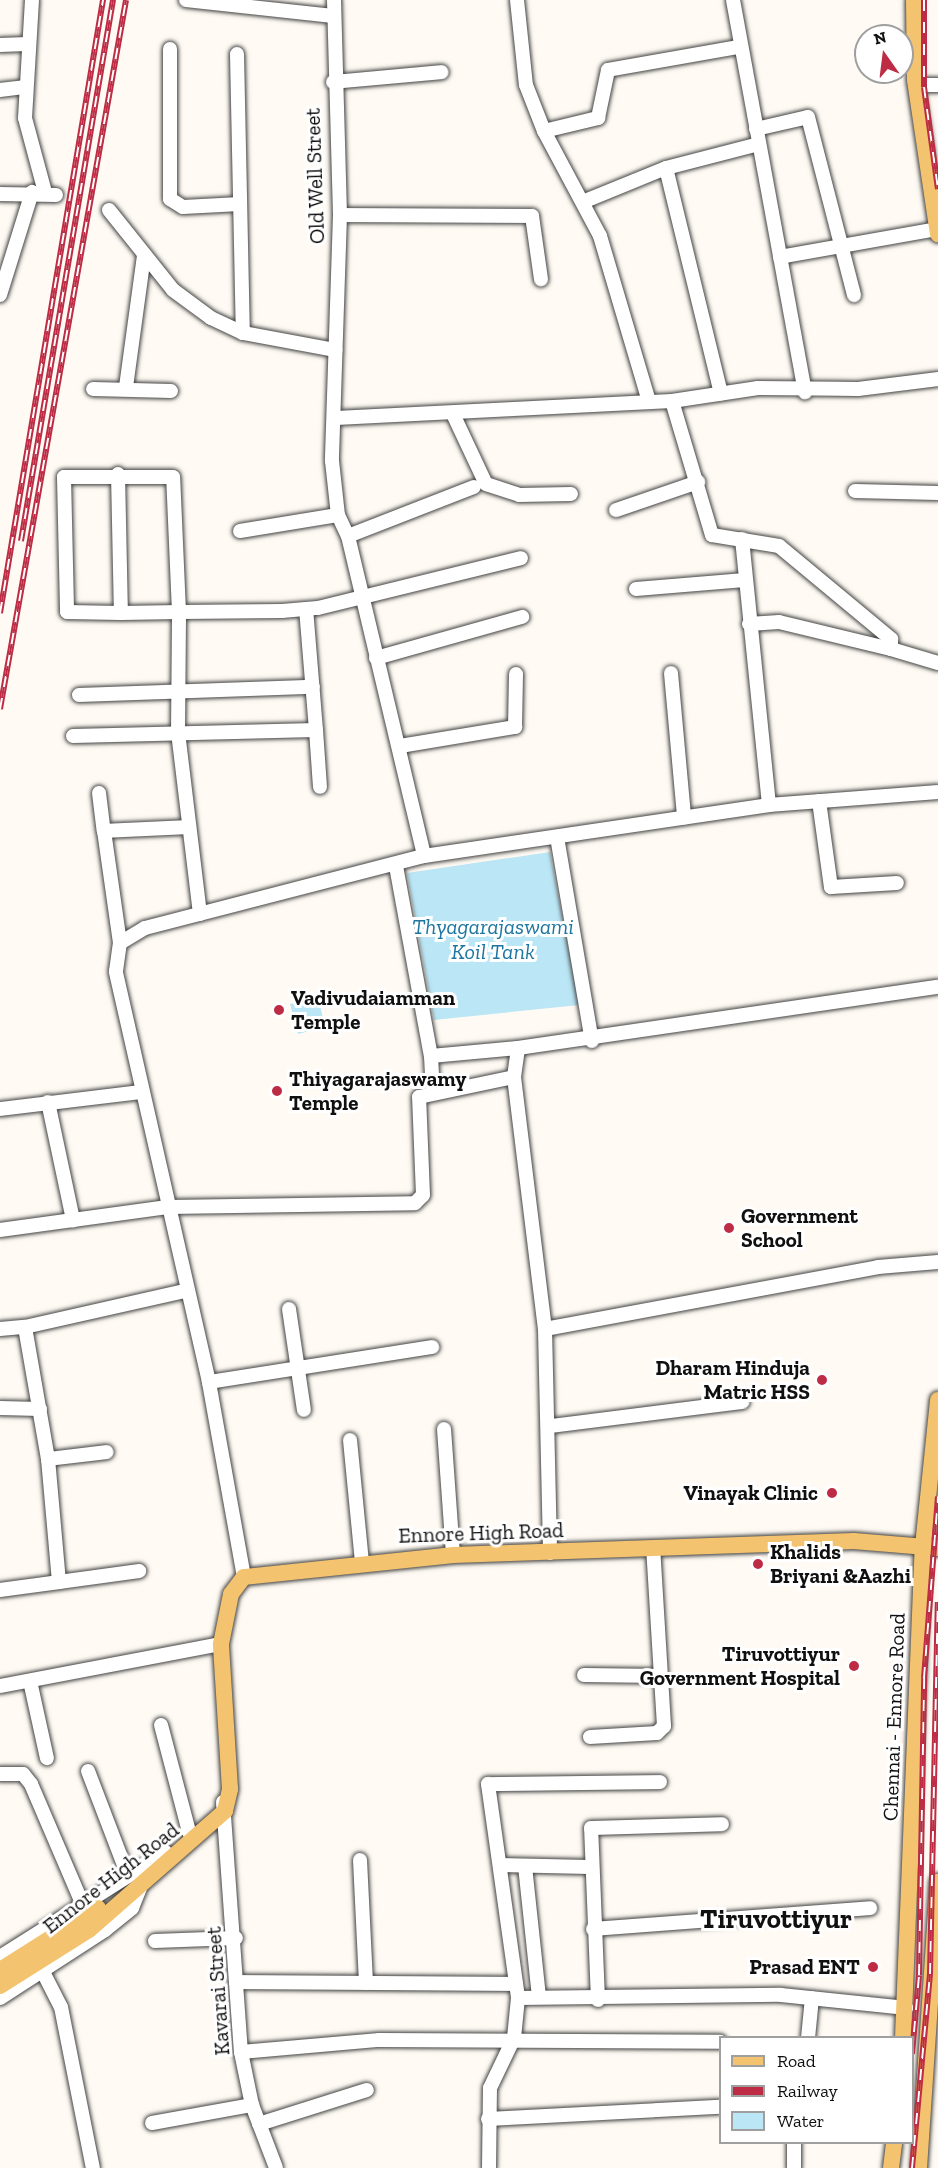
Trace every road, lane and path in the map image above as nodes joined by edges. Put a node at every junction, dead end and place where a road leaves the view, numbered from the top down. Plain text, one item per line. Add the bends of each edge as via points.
1 (32, 0) edge
2 (186, 0) edge
3 (334, 0) edge
4 (517, 0) edge
5 (733, 0) edge
6 (914, 0) edge
7 (333, 16) junction
8 (27, 44) junction
9 (0, 45) edge
10 (739, 47) junction
11 (170, 49) dead end
12 (237, 54) dead end
13 (442, 72) dead end
14 (333, 82) junction
15 (915, 84) junction
16 (938, 85) edge
17 (24, 87) junction
18 (0, 90) edge
19 (756, 129) junction
20 (544, 131) junction
21 (759, 144) junction
22 (666, 168) junction
23 (44, 193) junction
24 (0, 194) edge
25 (585, 201) junction
26 (240, 204) junction
27 (110, 210) dead end
28 (340, 215) junction
29 (938, 232) edge
30 (843, 245) junction
31 (144, 256) junction
32 (780, 257) junction
33 (5, 262) edge
34 (541, 279) dead end
35 (854, 295) dead end
36 (0, 296) edge
37 (243, 333) junction
38 (335, 350) junction
39 (938, 379) edge
40 (126, 387) junction
41 (93, 389) dead end
42 (171, 391) dead end
43 (805, 392) junction
44 (721, 393) junction
45 (672, 400) junction
46 (649, 401) junction
47 (453, 414) junction
48 (336, 418) junction
49 (117, 474) junction
50 (698, 482) junction
51 (474, 487) dead end
52 (855, 491) dead end
53 (938, 493) edge
54 (571, 494) dead end
55 (616, 510) dead end
56 (338, 515) junction
57 (240, 531) dead end
58 (348, 536) junction
59 (742, 539) junction
60 (520, 558) dead end
61 (745, 580) junction
62 (636, 589) dead end
63 (363, 601) junction
64 (306, 609) junction
65 (179, 612) junction
66 (121, 613) junction
67 (522, 617) dead end
68 (749, 624) junction
69 (891, 649) junction
70 (376, 658) junction
71 (938, 663) edge
72 (671, 673) dead end
73 (516, 674) dead end
74 (313, 687) junction
75 (179, 691) junction
76 (79, 695) dead end
77 (316, 730) junction
78 (178, 732) junction
79 (73, 736) dead end
80 (400, 746) junction
81 (320, 787) dead end
82 (938, 792) edge
83 (99, 793) dead end
84 (819, 801) junction
85 (769, 805) junction
86 (684, 817) junction
87 (188, 826) junction
88 (104, 831) junction
89 (557, 837) junction
90 (424, 856) junction
91 (396, 866) junction
92 (897, 883) dead end
93 (200, 914) junction
94 (120, 944) junction
95 (938, 987) edge
96 (592, 1041) junction
97 (518, 1048) junction
98 (431, 1056) junction
99 (514, 1077) junction
100 (433, 1091) junction
101 (140, 1092) junction
102 (48, 1102) junction
103 (0, 1109) edge
104 (169, 1207) junction
105 (73, 1220) junction
106 (0, 1230) edge
107 (938, 1262) edge
108 (185, 1291) junction
109 (289, 1309) dead end
110 (25, 1327) junction
111 (0, 1329) edge
112 (546, 1329) junction
113 (432, 1347) dead end
114 (298, 1368) junction
115 (209, 1382) junction
116 (938, 1400) edge
117 (742, 1402) dead end
118 (0, 1408) edge
119 (40, 1409) junction
120 (304, 1410) dead end
121 (551, 1426) junction
122 (444, 1429) dead end
123 (350, 1440) dead end
124 (107, 1452) dead end
125 (48, 1459) junction
126 (930, 1547) edge
127 (653, 1548) junction
128 (550, 1553) junction
129 (453, 1555) junction
130 (362, 1563) junction
131 (139, 1571) dead end
132 (244, 1577) junction
133 (59, 1582) junction
134 (0, 1590) edge
135 (221, 1644) junction
136 (584, 1675) dead end
137 (661, 1676) junction
138 (30, 1681) junction
139 (0, 1686) edge
140 (161, 1725) dead end
141 (590, 1737) dead end
142 (47, 1758) dead end
143 (88, 1771) dead end
144 (0, 1774) edge
145 (660, 1782) dead end
146 (226, 1799) junction
147 (722, 1824) dead end
148 (189, 1832) junction
149 (166, 1852) junction
150 (360, 1860) dead end
151 (500, 1865) junction
152 (525, 1866) junction
153 (589, 1867) junction
154 (126, 1873) junction
155 (938, 1882) edge
156 (141, 1886) junction
157 (870, 1908) dead end
158 (85, 1917) junction
159 (593, 1929) junction
160 (236, 1938) junction
161 (155, 1941) dead end
162 (0, 1957) edge
163 (0, 1970) edge
164 (43, 1972) junction
165 (238, 1982) junction
166 (366, 1983) junction
167 (516, 1984) junction
168 (0, 1986) edge
169 (539, 1996) junction
170 (0, 1998) edge
171 (518, 1998) junction
172 (812, 1998) junction
173 (598, 2000) junction
174 (906, 2008) junction
175 (935, 2014) edge
176 (808, 2036) edge
177 (903, 2036) edge
178 (514, 2038) junction
179 (719, 2042) edge
180 (241, 2052) junction
181 (367, 2090) dead end
182 (252, 2105) junction
183 (719, 2107) edge
184 (488, 2119) junction
185 (152, 2123) dead end
186 (259, 2124) junction
187 (794, 2144) edge
188 (894, 2144) edge
189 (93, 2168) edge
190 (276, 2168) edge
191 (489, 2168) edge
192 (794, 2168) edge
193 (891, 2168) edge
194 (919, 2168) edge

1 - 8 street
2 - 7 street
3 - 7 street, Old Well Street
4 - 20 street via 526,85
5 - 10 street
6 - 15 main road
7 - 14 street, Old Well Street
8 - 9 street
8 - 17 street
10 - 19 street
10 - 20 street via 608,70 598,118
11 - 26 street via 170,199 183,207
12 - 26 street
13 - 14 street
14 - 28 street, Old Well Street
15 - 16 street
15 - 29 main road
17 - 18 street
17 - 23 street via 26,118
19 - 21 street
19 - 30 street via 808,117 835,235
20 - 25 street
21 - 22 street
21 - 32 street
22 - 25 street
22 - 44 street
23 - 24 street
23 - 33 street
25 - 46 street
26 - 37 street
27 - 31 street
28 - 34 street via 532,216
28 - 38 street, Old Well Street
29 - 30 street
30 - 32 street
30 - 35 street
31 - 37 street via 173,290 211,318
31 - 40 street
32 - 43 street
33 - 36 street
37 - 38 street
38 - 48 street, Old Well Street
39 - 43 street
40 - 41 street
40 - 42 street
43 - 44 street via 758,388
44 - 45 street
45 - 46 street
45 - 50 street
46 - 47 street
47 - 48 street
47 - 54 street via 486,484 519,495
48 - 56 street, Old Well Street via 332,461
49 - 65 street via 173,477
49 - 66 street
49 - 66 street via 64,477 66,601 67,612
50 - 55 street
50 - 59 street via 712,535
51 - 58 street
52 - 53 street
56 - 57 street
56 - 58 street, Old Well Street
58 - 63 street, Old Well Street
59 - 61 street
59 - 69 street via 779,546 891,639
60 - 63 street
61 - 62 street
61 - 68 street
63 - 64 street
63 - 70 street, Old Well Street
64 - 65 street
64 - 74 street
65 - 66 street
65 - 75 street
67 - 70 street
68 - 69 street via 779,622
68 - 85 street
69 - 71 street
70 - 80 street, Old Well Street
72 - 86 street
73 - 80 street via 515,727
74 - 75 street
74 - 77 street
75 - 76 street
75 - 78 street
77 - 78 street
77 - 81 street
78 - 79 street
78 - 87 street
80 - 90 street, Old Well Street
82 - 84 street
83 - 88 street
84 - 85 street
84 - 92 street via 831,887
85 - 86 street
86 - 89 street
87 - 88 street
87 - 93 street
88 - 94 street
89 - 90 street
89 - 96 street
90 - 91 street
91 - 93 street
91 - 98 street
93 - 94 street via 145,928
94 - 101 street via 116,971
95 - 96 street
96 - 97 street
97 - 98 street
97 - 99 street
98 - 100 street
99 - 100 street
99 - 112 street
100 - 104 street via 419,1097 415,1106 420,1201
101 - 102 street
101 - 104 street
102 - 103 street
102 - 105 street
104 - 105 street
104 - 108 street
105 - 106 street
107 - 112 street via 878,1267
108 - 110 street
108 - 115 street
109 - 114 street
110 - 111 street
110 - 119 street
112 - 121 street
113 - 114 street
114 - 115 street
114 - 120 street
115 - 132 street
116 - 126 main road, Chennai - Ennore Road
117 - 121 street
118 - 119 street
119 - 125 street
121 - 128 street
122 - 129 street
123 - 130 street
124 - 125 street
125 - 133 street
126 - 127 main road, Ennore High Road via 854,1541
126 - 174 main road, Chennai - Ennore Road
127 - 128 main road, Ennore High Road
127 - 137 street
128 - 129 main road, Ennore High Road
129 - 130 main road, Ennore High Road
130 - 132 main road, Ennore High Road
131 - 133 street
132 - 135 main road via 231,1594
133 - 134 street
135 - 138 street
135 - 146 main road
136 - 137 street
137 - 141 street via 662,1731
138 - 139 street
138 - 142 street
140 - 148 street
143 - 154 street
144 - 158 street via 23,1774 31,1784
145 - 151 street via 488,1784
146 - 148 main road, Ennore High Road
146 - 156 main road, Ennore High Road
146 - 160 street, Kavarai Street
147 - 153 street via 591,1828
148 - 149 main road, Ennore High Road
149 - 154 street
149 - 158 main road, Ennore High Road
150 - 166 street
151 - 152 street
151 - 167 street
152 - 153 street
152 - 169 street
153 - 159 street
154 - 158 street
155 - 175 main road
156 - 158 main road, Ennore High Road
156 - 164 street via 132,1908
157 - 159 street
158 - 162 street
158 - 163 main road, Ennore High Road
158 - 168 main road, Ennore High Road
159 - 173 street
160 - 161 street
160 - 165 street, Kavarai Street
164 - 170 street
164 - 189 street via 61,2007
165 - 166 street
165 - 180 street, Kavarai Street
166 - 167 street
167 - 171 street
169 - 171 street
169 - 173 street
171 - 178 street
172 - 173 street
172 - 174 street
172 - 176 street
174 - 177 main road, Chennai - Ennore Road
175 - 194 main road
178 - 179 street
178 - 180 street via 379,2040
178 - 184 street via 489,2088
180 - 182 street, Kavarai Street
181 - 186 street
182 - 185 street
182 - 186 street, Kavarai Street
183 - 184 street
184 - 191 street
186 - 190 street, Kavarai Street
187 - 192 street
188 - 193 main road

